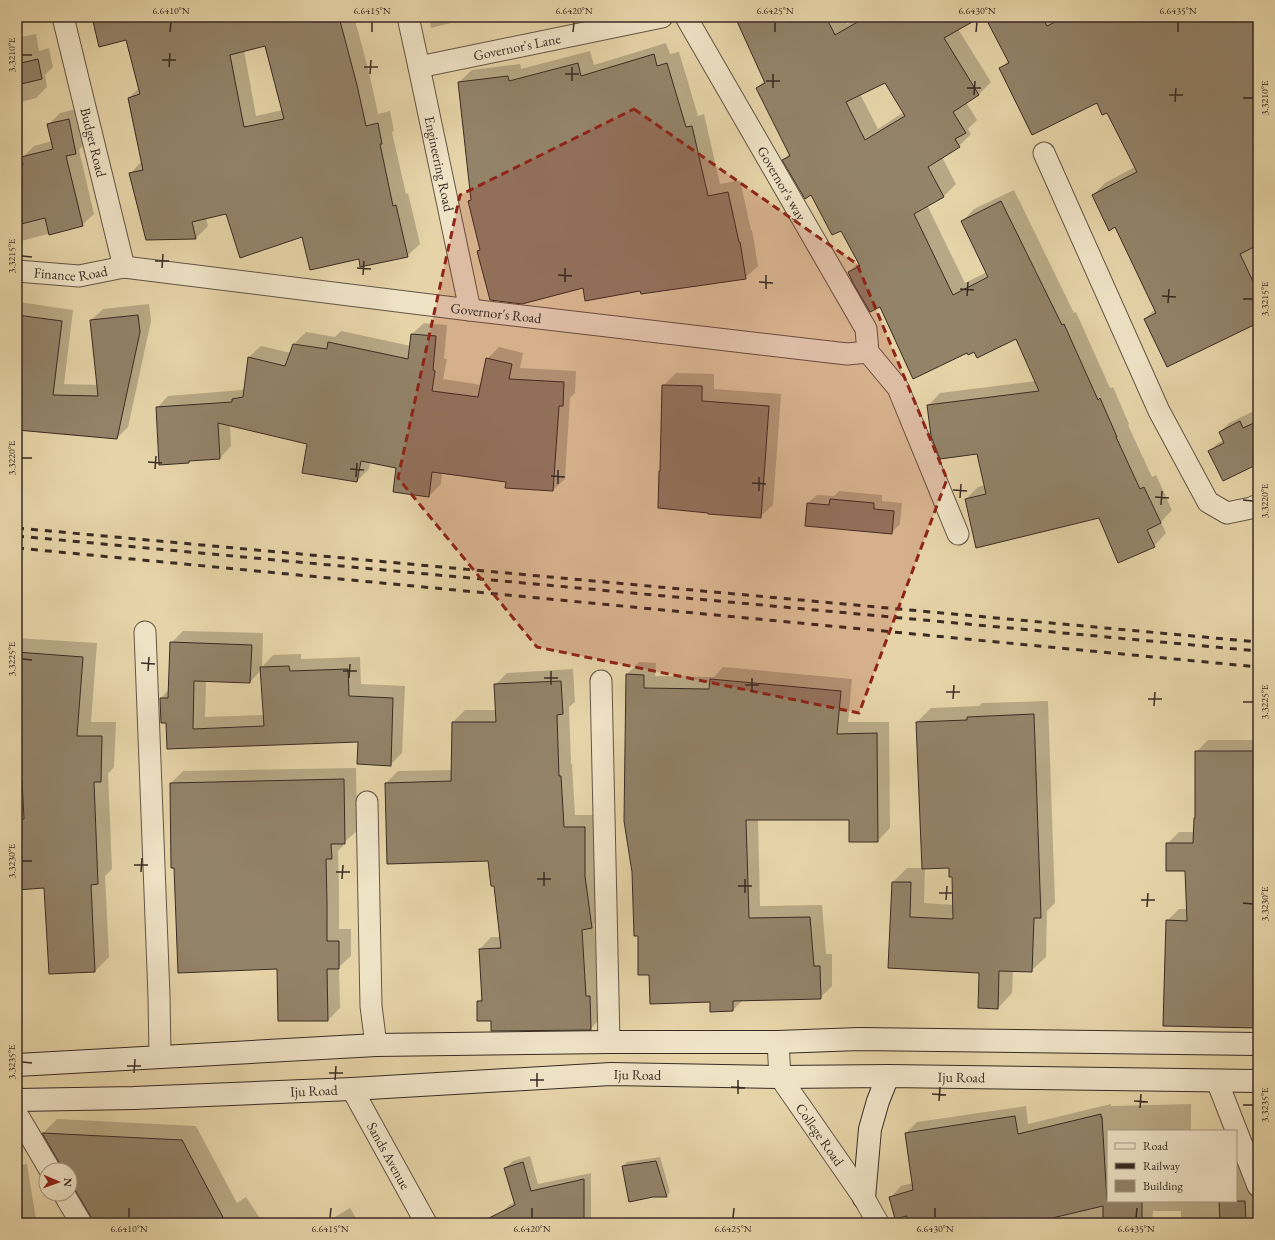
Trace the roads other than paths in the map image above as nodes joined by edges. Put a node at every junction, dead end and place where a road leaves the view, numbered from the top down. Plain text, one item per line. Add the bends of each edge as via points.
1 (63, 17) edge
2 (408, 17) edge
3 (662, 17) edge
4 (686, 17) edge
5 (420, 67) junction
6 (1044, 153) dead end
7 (124, 267) junction
8 (17, 271) edge
9 (470, 310) junction
10 (868, 352) junction
11 (1258, 505) edge
12 (958, 534) dead end
13 (145, 632) dead end
14 (601, 681) dead end
15 (367, 802) dead end
16 (609, 1042) junction
17 (778, 1042) junction
18 (1258, 1044) edge
19 (376, 1045) junction
20 (160, 1057) junction
21 (17, 1065) edge
22 (888, 1076) junction
23 (780, 1077) junction
24 (1218, 1081) junction
25 (1258, 1081) edge
26 (352, 1089) junction
27 (17, 1100) edge
28 (17, 1114) edge
29 (1237, 1130) edge
30 (1237, 1131) edge
31 (45, 1162) edge
32 (1258, 1186) edge
33 (864, 1198) junction
34 (69, 1202) edge
35 (81, 1223) edge
36 (426, 1223) edge
37 (878, 1223) edge

1 - 7 street, Budget Road
2 - 5 street, Engineering Road
3 - 5 street, Governor's Lane
4 - 10 street, Governor's way via 866,329
5 - 9 street, Engineering Road
6 - 11 street via 1159,411 1208,502 1227,513
7 - 8 street, Finance Road via 79,276
7 - 9 street, Governor's Road
9 - 10 street, Governor's Road via 847,354
10 - 12 street via 898,388
13 - 20 street
14 - 16 street
15 - 19 street via 371,1006
16 - 17 main road
16 - 19 main road
17 - 18 main road via 859,1039
17 - 23 street
19 - 20 main road
20 - 21 main road
22 - 23 main road, Iju Road
22 - 24 main road, Iju Road
22 - 33 main road via 870,1129
23 - 26 main road, Iju Road via 611,1074
23 - 33 street, College Road
24 - 25 main road, Iju Road
24 - 29 street
26 - 27 main road, Iju Road
26 - 36 street, Sands Avenue
28 - 31 street
30 - 32 street
33 - 37 street, College Road
34 - 35 street

